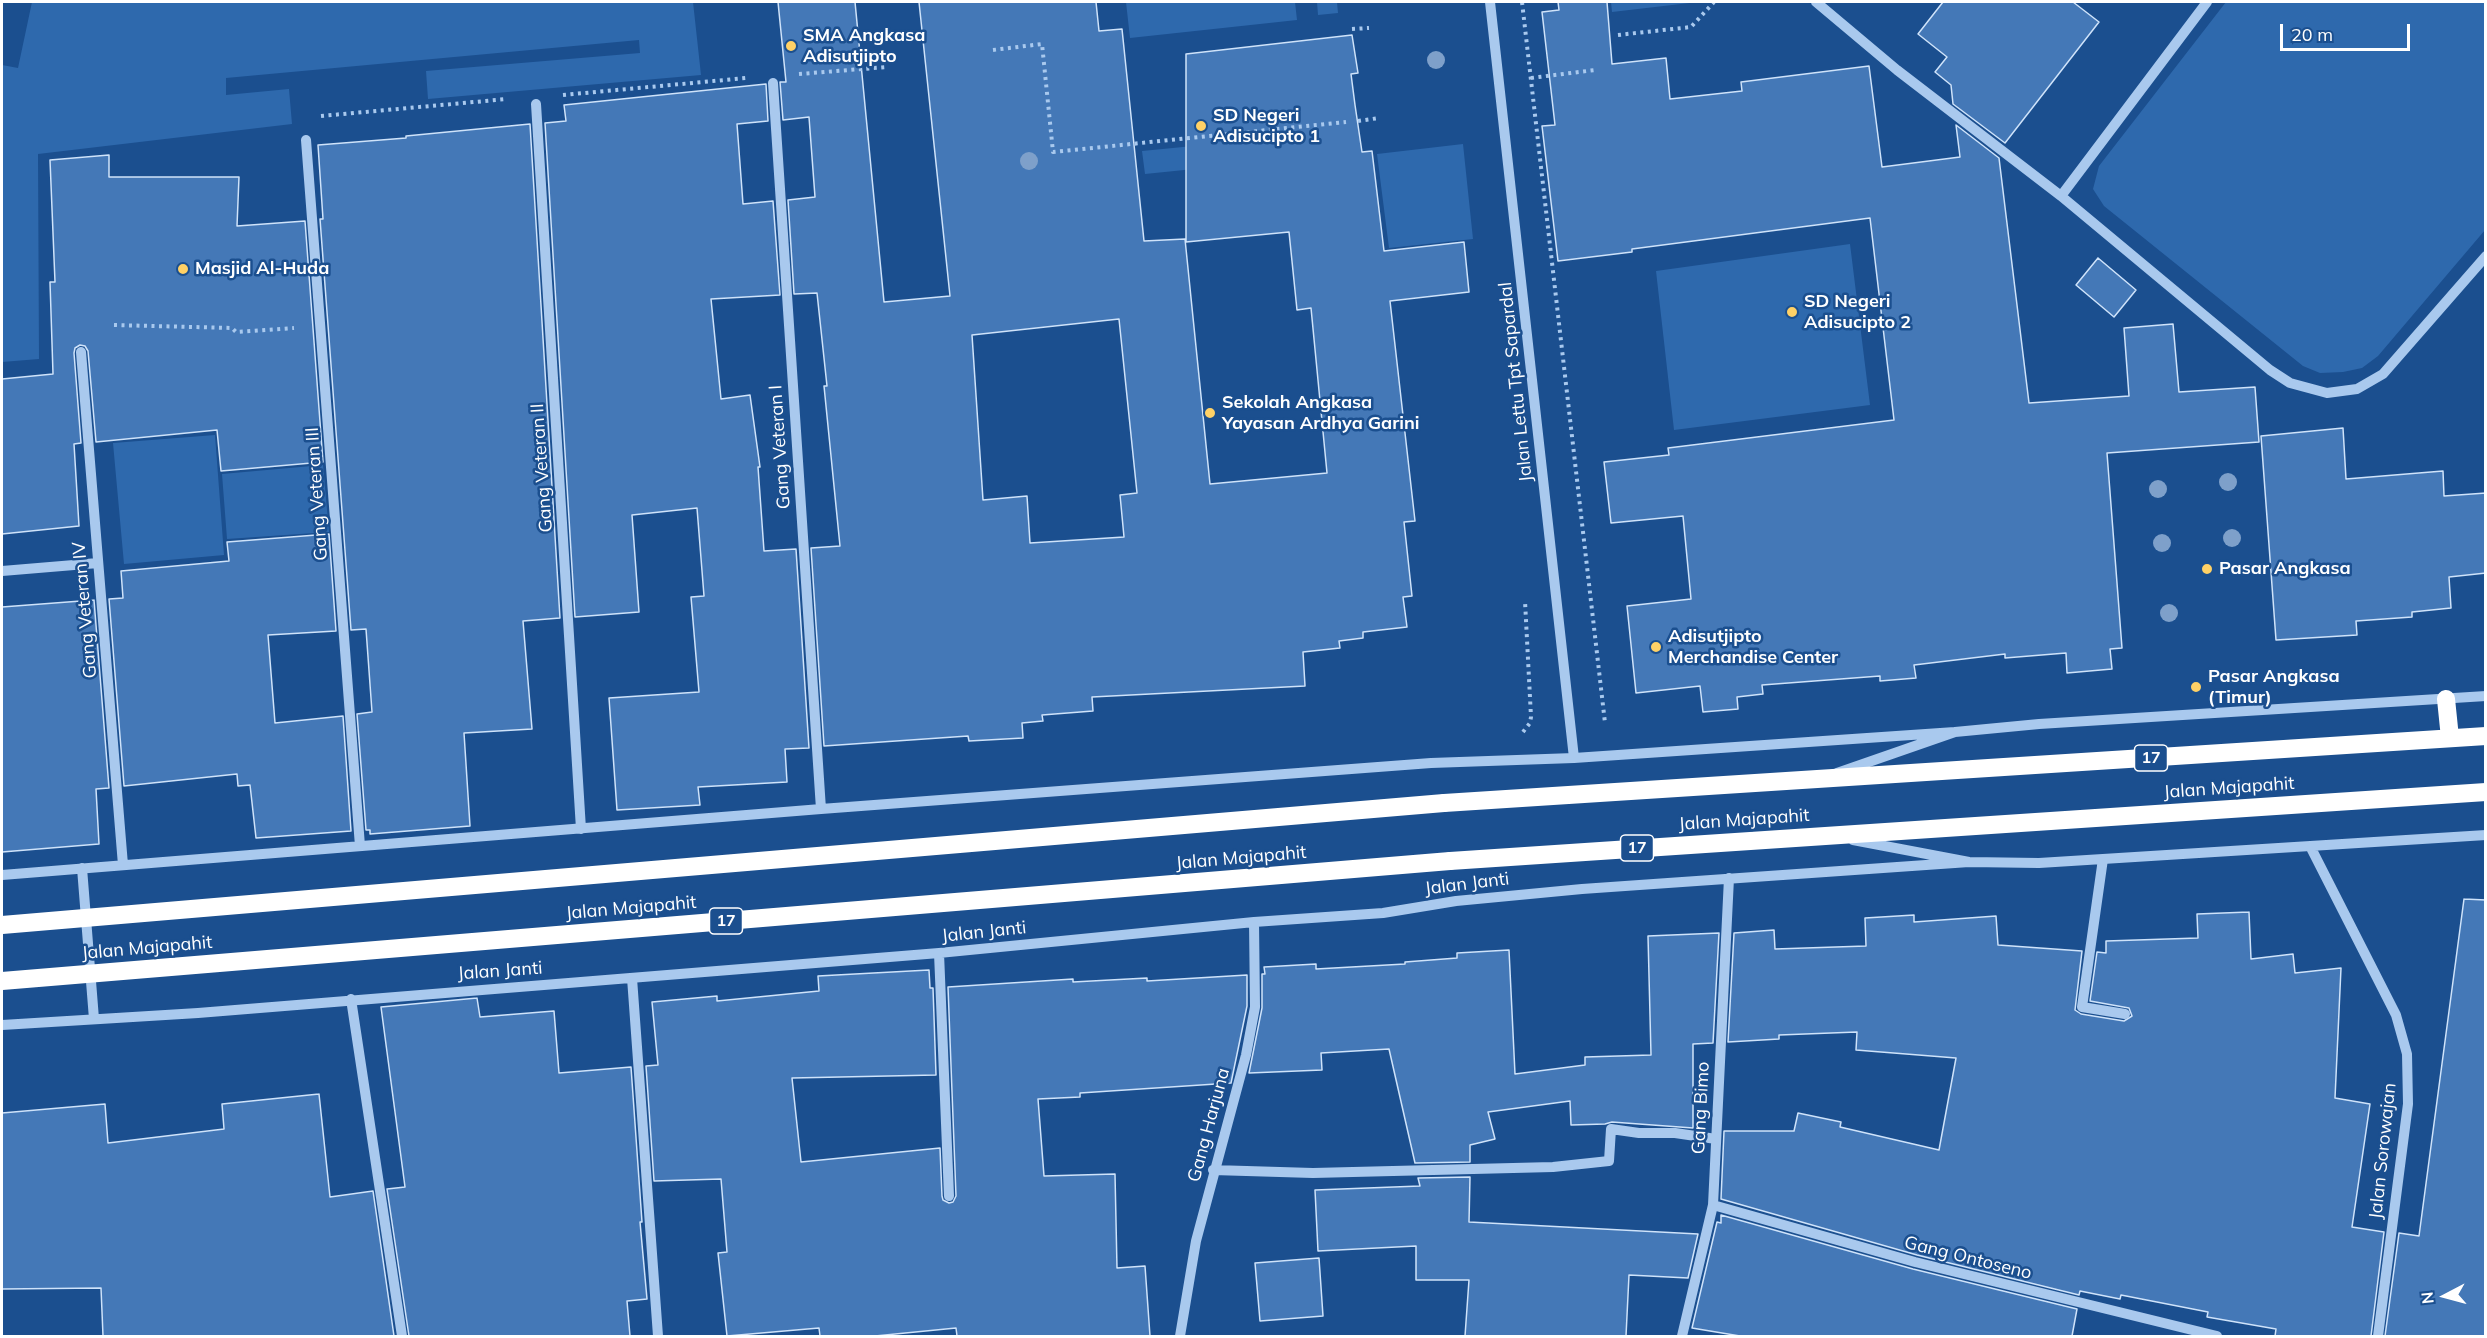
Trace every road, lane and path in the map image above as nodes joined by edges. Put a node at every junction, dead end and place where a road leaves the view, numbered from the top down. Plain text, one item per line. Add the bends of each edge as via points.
1 (1490, 2) edge
2 (1522, 2) edge
3 (1714, 2) edge
4 (1816, 2) edge
5 (2208, 2) edge
6 (1369, 27) dead end
7 (1352, 29) dead end
8 (1618, 35) dead end
9 (993, 50) dead end
10 (887, 67) dead end
11 (1595, 70) dead end
12 (795, 74) dead end
13 (748, 78) dead end
14 (1531, 78) junction
15 (773, 83) dead end
16 (560, 95) dead end
17 (513, 99) dead end
18 (536, 104) dead end
19 (1379, 118) dead end
20 (1358, 121) dead end
21 (1346, 122) dead end
22 (306, 140) joint
23 (2061, 196) junction
24 (2486, 256) edge
25 (114, 325) dead end
26 (320, 326) junction
27 (81, 352) dead end
28 (98, 563) junction
29 (2, 571) edge
30 (1525, 595) dead end
31 (2486, 696) edge
32 (2446, 699) junction
33 (1605, 723) dead end
34 (1956, 732) junction
35 (1517, 734) dead end
36 (2486, 736) edge
37 (2450, 738) junction
38 (1574, 758) junction
39 (1816, 779) junction
40 (2486, 792) edge
41 (821, 809) junction
42 (581, 830) junction
43 (1825, 835) junction
44 (2486, 835) edge
45 (360, 846) junction
46 (2310, 846) junction
47 (2103, 859) junction
48 (1969, 862) junction
49 (123, 865) junction
50 (82, 868) junction
51 (2, 875) edge
52 (1730, 878) junction
53 (1254, 922) junction
54 (2, 925) edge
55 (939, 954) junction
56 (632, 978) junction
57 (2, 981) edge
58 (351, 999) junction
59 (2125, 1014) dead end
60 (94, 1019) junction
61 (2, 1025) edge
62 (1716, 1139) junction
63 (1213, 1170) junction
64 (949, 1196) dead end
65 (1713, 1205) junction
66 (402, 1336) edge
67 (658, 1336) edge
68 (1180, 1336) edge
69 (1682, 1336) edge
70 (2217, 1336) edge
71 (2378, 1336) edge

1 - 38 street, Jalan Lettu Tpt Sapardal
2 - 14 path
3 - 8 path via 1691,27
4 - 23 street via 1897,70
5 - 23 street
6 - 7 path
9 - 21 path via 1042,44 1053,152
10 - 12 path
11 - 14 path
13 - 16 path
14 - 33 path
15 - 41 street, Gang Veteran I
17 - 22 path via 304,117
18 - 42 street, Gang Veteran II
19 - 20 path
22 - 26 street, Gang Veteran III
23 - 24 street via 2270,370 2290,383 2327,393 2357,389 2383,374
25 - 26 path via 232,328 236,332
26 - 45 street, Gang Veteran III
27 - 28 street, Gang Veteran IV
28 - 29 street
28 - 49 street, Gang Veteran IV
30 - 35 path via 1531,717 1527,728
31 - 32 street
32 - 34 street
32 - 37 highway
34 - 38 street
34 - 39 street
36 - 37 highway, Jalan Majapahit / 17
37 - 39 highway, Jalan Majapahit / 17
38 - 41 street via 1431,763
39 - 54 highway, Jalan Majapahit / 17, bridge via 1444,803
40 - 43 highway, Jalan Majapahit / 17
41 - 42 street
42 - 45 street
43 - 48 street
43 - 57 highway, Jalan Majapahit / 17, bridge via 1450,861
44 - 46 street
45 - 49 street
46 - 47 street
46 - 71 street, Jalan Sorowajan via 2396,1015 2406,1054 2408,1104
47 - 48 street
47 - 59 street via 2082,1007
48 - 52 street, Jalan Janti
49 - 50 street
50 - 51 street
50 - 60 street
52 - 53 street, Jalan Janti
52 - 62 street, Gang Bimo
53 - 55 street, Jalan Janti
53 - 63 street, Gang Harjuna via 1255,1007 1246,1055
55 - 56 street, Jalan Janti
55 - 64 street
56 - 58 street, Jalan Janti
56 - 67 street
58 - 60 street, Jalan Janti
58 - 66 street
60 - 61 street, Jalan Janti
62 - 63 street via 1611,1129 1609,1161 1553,1167 1313,1173
62 - 65 street, Gang Bimo
63 - 68 street, Gang Harjuna
65 - 69 street, Gang Bimo
65 - 70 street, Gang Ontoseno via 1915,1262

